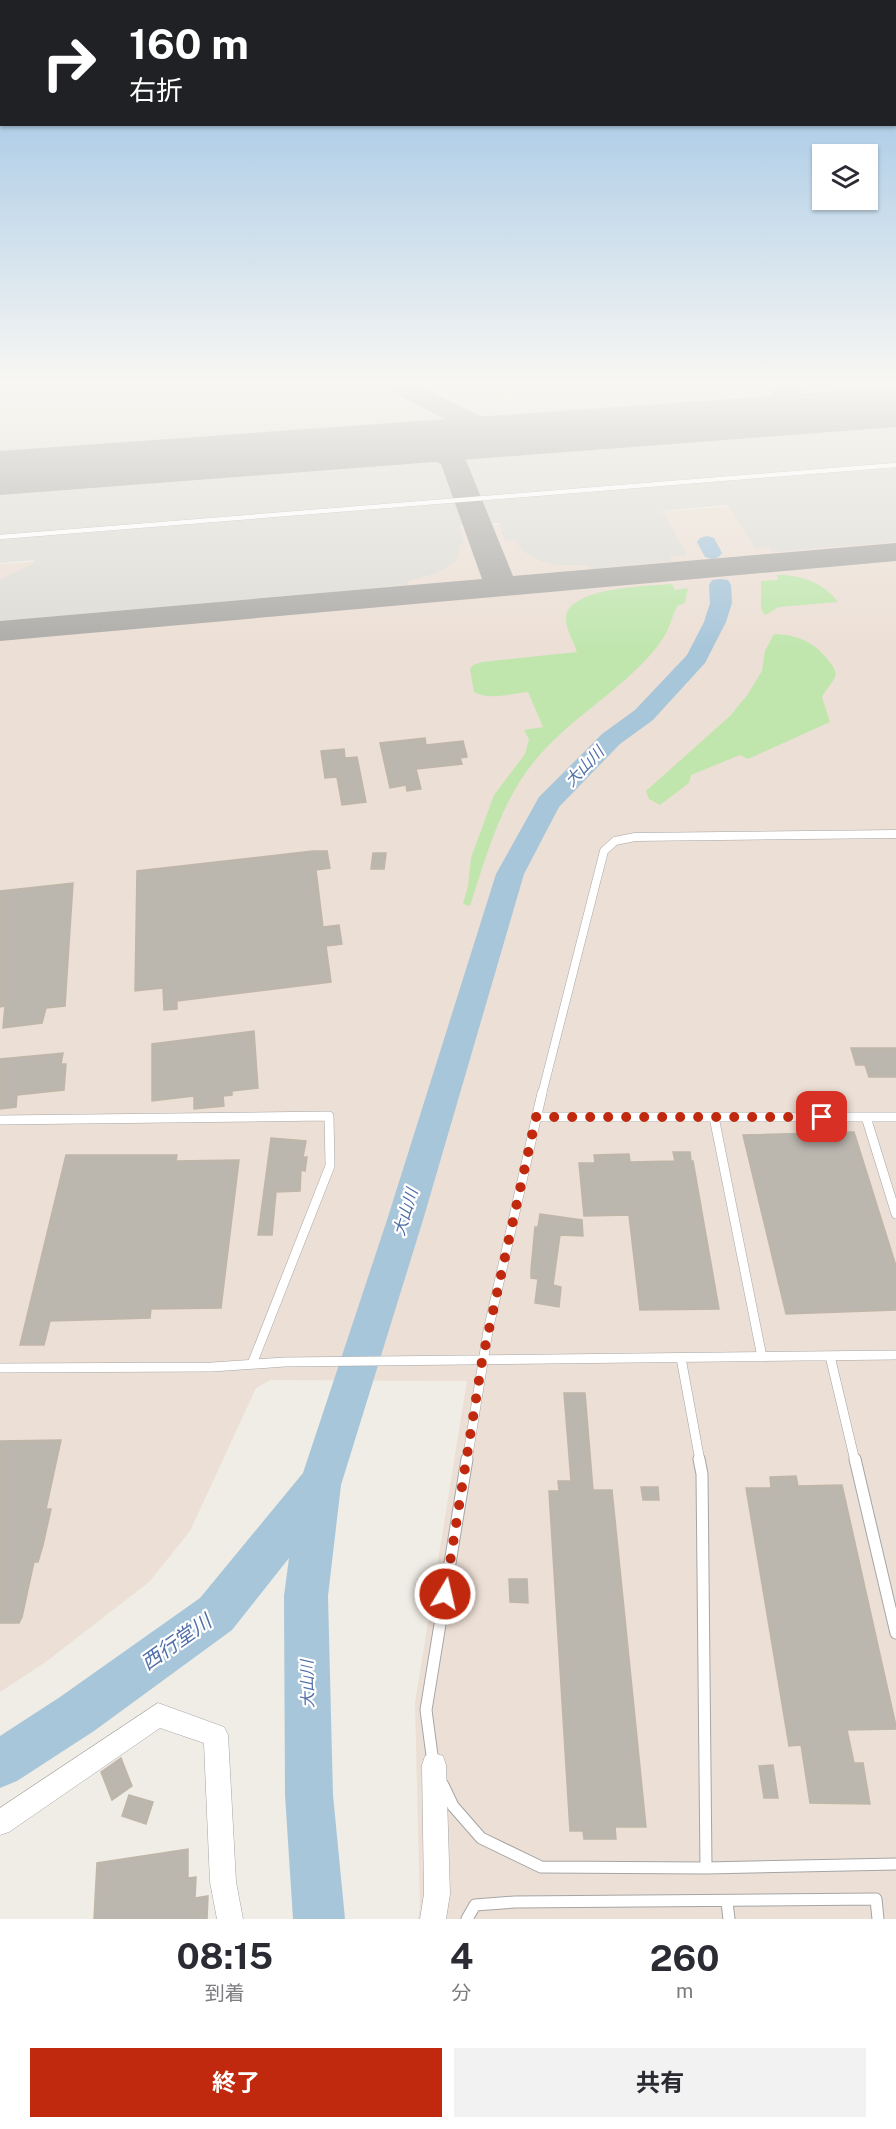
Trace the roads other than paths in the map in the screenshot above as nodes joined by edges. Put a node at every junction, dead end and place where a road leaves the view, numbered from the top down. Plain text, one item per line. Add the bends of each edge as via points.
1 (839, 470) edge
2 (0, 537) edge
3 (896, 834) edge
4 (536, 1117) junction
5 (714, 1117) junction
6 (866, 1117) junction
7 (896, 1117) edge
8 (0, 1120) edge
9 (896, 1214) edge
10 (896, 1355) edge
11 (830, 1356) junction
12 (762, 1357) junction
13 (681, 1358) junction
14 (482, 1361) junction
15 (252, 1364) junction
16 (0, 1368) edge
17 (896, 1633) edge
18 (434, 1766) junction
19 (0, 1823) edge
20 (896, 1864) edge
21 (706, 1868) junction
22 (727, 1902) junction
23 (230, 1919) edge
24 (433, 1919) edge
25 (467, 1919) edge
26 (729, 1919) edge
27 (878, 1919) edge

1 - 2 lane
3 - 4 lane via 635,837 609,845 604,851
4 - 5 lane
4 - 14 lane
5 - 6 lane
5 - 12 lane
6 - 7 lane
6 - 9 lane
8 - 15 lane via 329,1116 330,1166
10 - 11 lane
11 - 12 lane
11 - 17 lane
12 - 13 lane
13 - 14 lane
13 - 21 lane via 702,1474
14 - 15 lane
14 - 18 lane via 426,1710
15 - 16 lane
18 - 21 lane via 453,1806 481,1838 541,1867
18 - 24 street via 437,1894
19 - 23 street via 158,1715 216,1735 223,1882
20 - 21 lane
22 - 25 lane via 515,1902 475,1905
22 - 26 lane
22 - 27 lane via 876,1899

